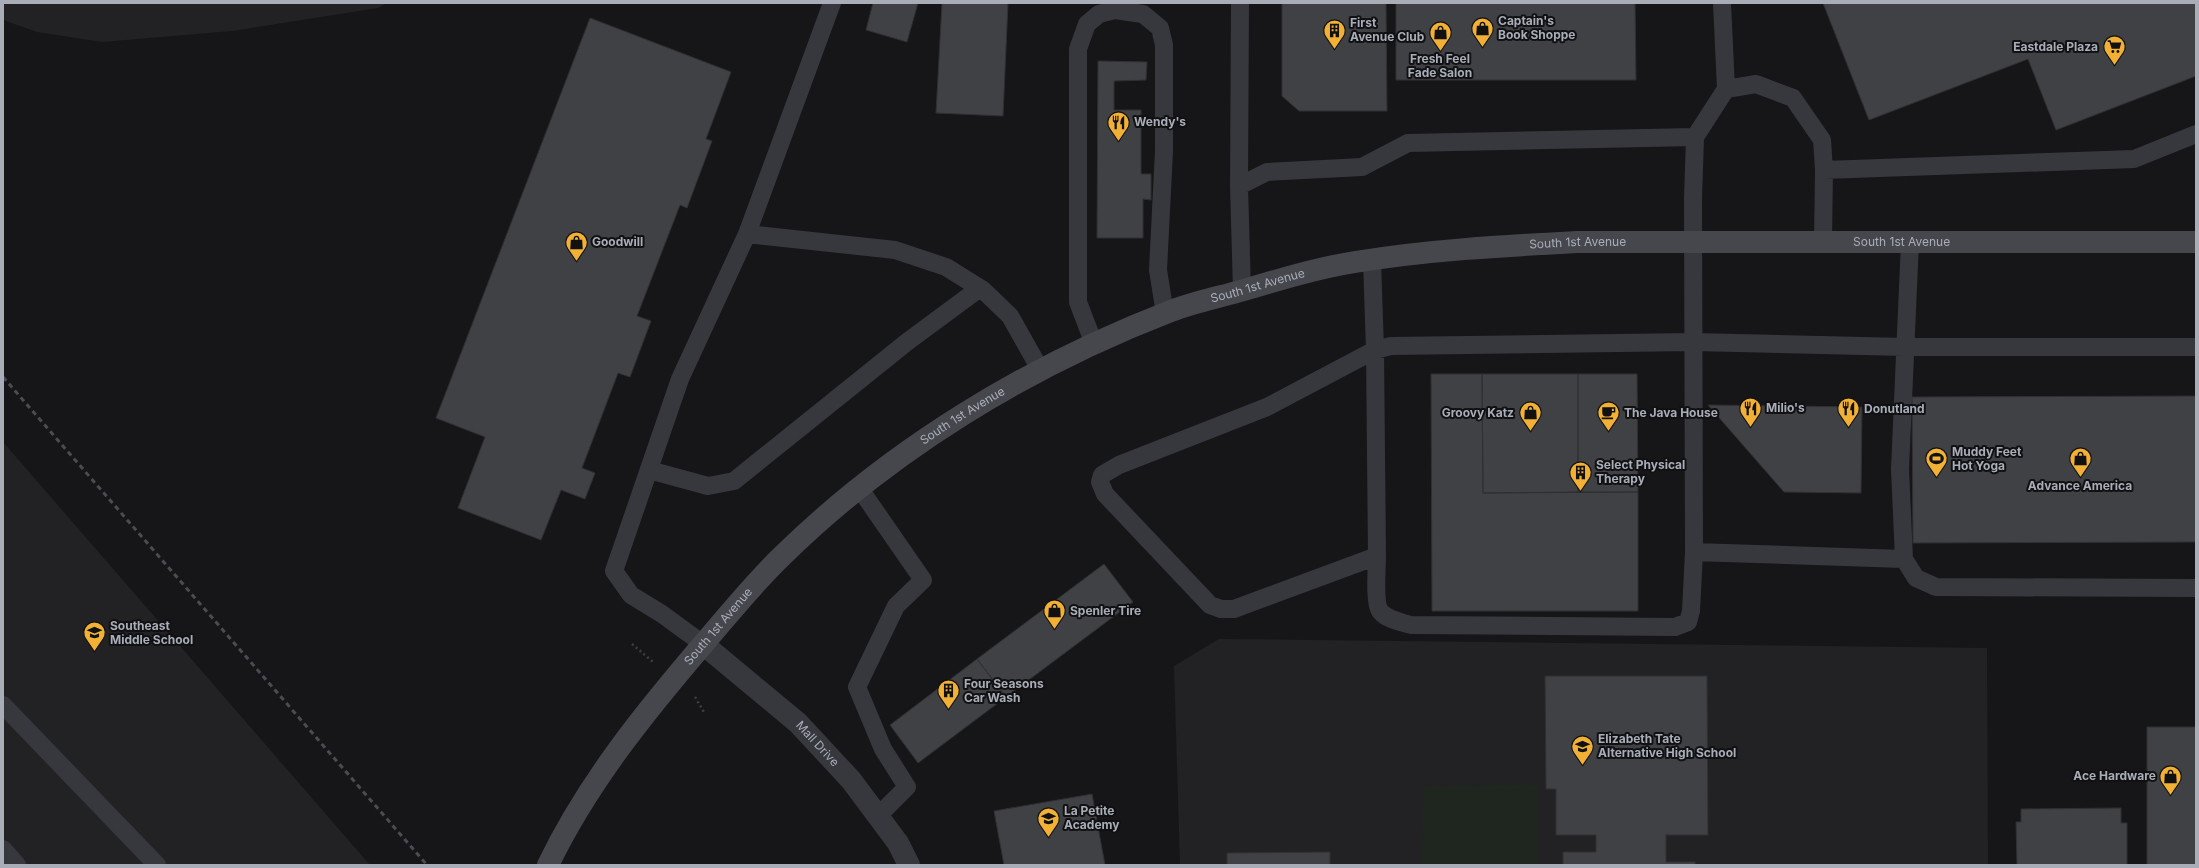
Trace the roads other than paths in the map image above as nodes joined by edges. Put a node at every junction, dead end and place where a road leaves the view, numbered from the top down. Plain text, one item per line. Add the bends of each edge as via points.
1 (832, 3) edge
2 (1240, 3) edge
3 (1722, 3) edge
4 (1726, 89) junction
5 (2196, 134) edge
6 (1695, 137) junction
7 (1824, 170) junction
8 (1239, 186) junction
9 (747, 234) junction
10 (1693, 242) junction
11 (1823, 242) junction
12 (1910, 242) junction
13 (2196, 242) edge
14 (1372, 260) junction
15 (980, 288) junction
16 (1242, 290) junction
17 (1164, 314) junction
18 (1693, 342) junction
19 (1094, 344) junction
20 (1905, 346) junction
21 (2196, 347) edge
22 (1375, 350) junction
23 (1041, 371) junction
24 (649, 470) junction
25 (860, 489) junction
26 (1694, 552) junction
27 (1377, 556) junction
28 (1904, 559) junction
29 (2196, 588) edge
30 (703, 644) junction
31 (3, 705) edge
32 (878, 816) junction
33 (3, 849) edge
34 (17, 865) edge
35 (157, 865) edge
36 (548, 865) edge
37 (909, 865) edge

1 - 9 lane
2 - 8 lane
3 - 4 lane
4 - 6 lane
4 - 7 lane via 1756,84 1793,98 1822,140
5 - 7 lane via 2134,159
6 - 8 lane via 1408,143 1362,167 1267,172
6 - 10 lane
7 - 11 lane
8 - 16 lane
9 - 15 lane via 895,250 946,267
9 - 24 lane via 680,379
10 - 11 main road, South 1st Avenue
10 - 14 main road, South 1st Avenue via 1576,242 1487,246
10 - 18 lane
11 - 12 main road, South 1st Avenue
12 - 13 main road, South 1st Avenue
12 - 20 lane
14 - 16 main road, South 1st Avenue via 1286,277
14 - 22 lane
15 - 23 lane via 1010,316
15 - 24 lane via 906,342 734,481 708,486
16 - 17 main road, South 1st Avenue
17 - 19 main road, South 1st Avenue
17 - 19 lane via 1158,270 1164,151 1164,45 1160,28 1143,14 1115,10 1099,14 1087,24 1078,49 1078,302
18 - 20 lane
18 - 22 lane via 1391,346
18 - 26 lane
19 - 23 main road, South 1st Avenue
20 - 21 lane
20 - 28 lane via 1900,469
22 - 27 lane
22 - 27 lane via 1267,407 1119,466 1102,475 1100,482 1105,494 1210,605 1221,610 1234,609
23 - 25 main road, South 1st Avenue via 942,428
24 - 30 lane via 614,571 631,595
25 - 30 main road, South 1st Avenue via 830,512 781,557
25 - 32 lane via 923,580 896,606 857,687 883,749 907,788
26 - 27 lane via 1691,611 1688,622 1675,627 1411,625 1391,619 1380,611 1377,602
26 - 28 lane
28 - 29 lane via 1916,578 1936,587
30 - 32 street, Mall Drive via 798,723 851,780
30 - 36 main road, South 1st Avenue via 661,692 588,793
31 - 35 lane
32 - 37 street, Mall Drive via 898,843
33 - 34 lane

